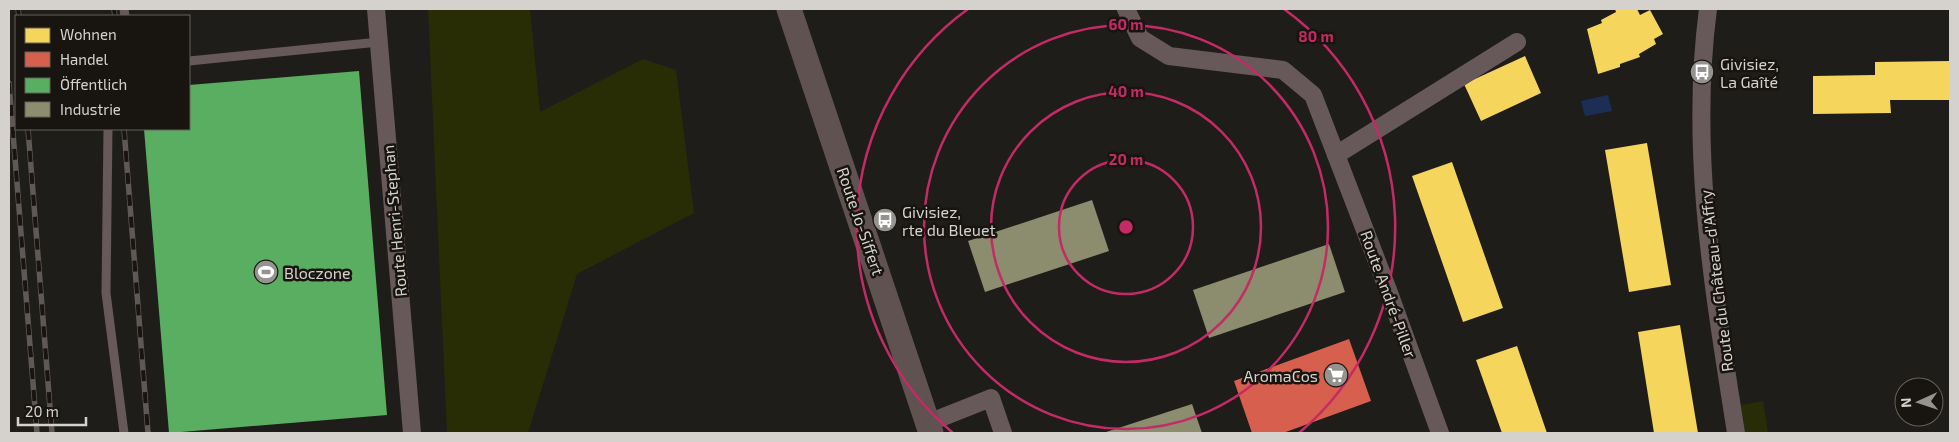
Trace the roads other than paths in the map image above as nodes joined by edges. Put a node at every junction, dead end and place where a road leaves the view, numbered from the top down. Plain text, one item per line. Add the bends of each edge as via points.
1 (376, 9) edge
2 (789, 9) edge
3 (1126, 9) edge
4 (1708, 9) edge
5 (379, 42) junction
6 (1517, 42) dead end
7 (190, 61) edge
8 (108, 130) edge
9 (1336, 155) junction
10 (929, 428) edge
11 (124, 433) edge
12 (412, 433) edge
13 (1003, 433) edge
14 (1440, 433) edge
15 (1736, 433) edge

1 - 5 street, Route Henri-Stephan
2 - 10 main road, Route Jo-Siffert
3 - 9 street, Route André-Piller via 1140,38 1169,56 1283,70 1313,95
4 - 15 street, Route du Château-d'Affry via 1702,77 1706,234
5 - 7 lane
5 - 12 street, Route Henri-Stephan
6 - 9 street
8 - 11 lane via 106,293
9 - 14 street, Route André-Piller
10 - 13 street via 991,398

